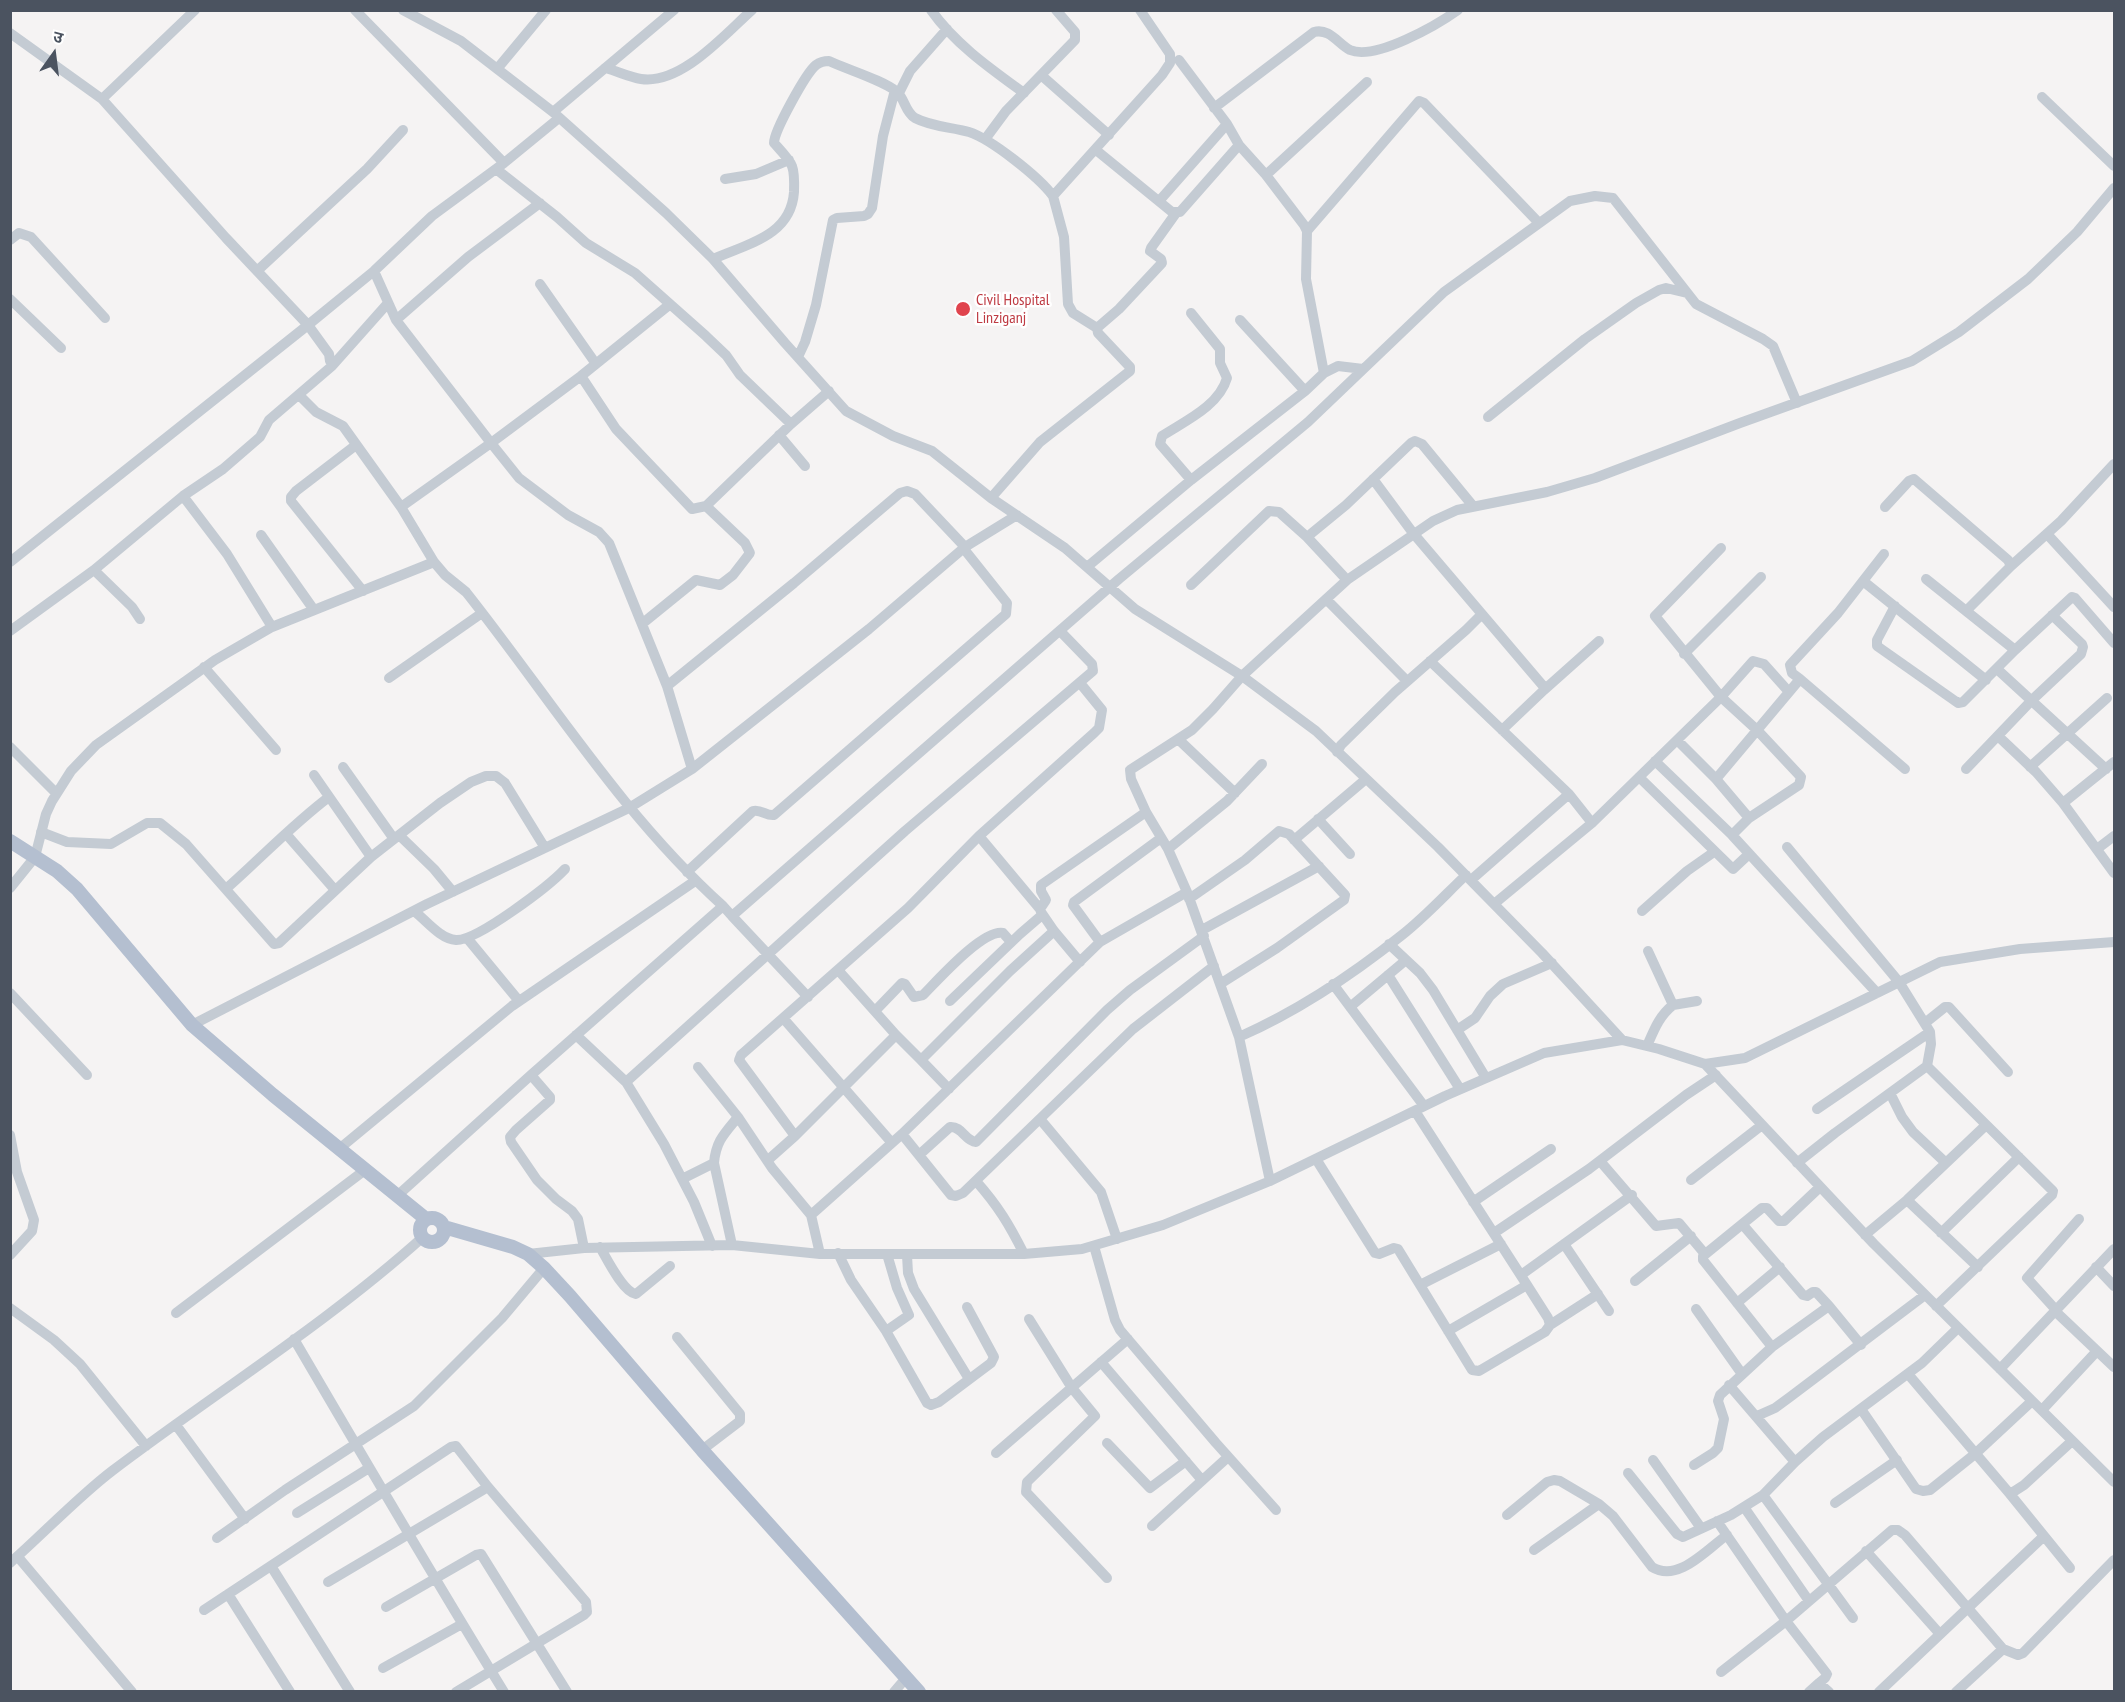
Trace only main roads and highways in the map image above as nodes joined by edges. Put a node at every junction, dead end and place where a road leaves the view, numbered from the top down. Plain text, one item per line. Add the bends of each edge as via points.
1 (10, 841) edge
2 (426, 1219) junction
3 (444, 1227) junction
4 (919, 1692) edge

1 - 2 main road via 77,889 192,1025
2 - 3 main road via 435,1218
2 - 3 main road via 420,1227 423,1237 430,1241 438,1240
3 - 4 main road via 528,1254 544,1268

